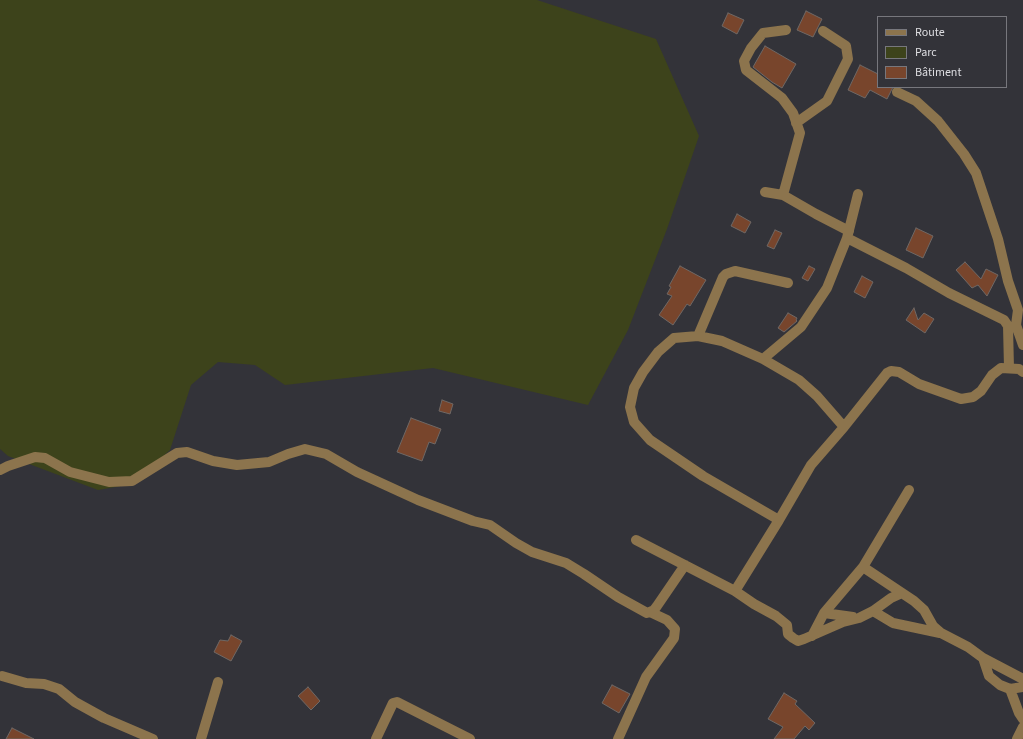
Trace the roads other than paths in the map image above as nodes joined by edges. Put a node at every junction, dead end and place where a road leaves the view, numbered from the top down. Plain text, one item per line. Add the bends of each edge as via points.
1 (786, 30) dead end
2 (823, 31) dead end
3 (897, 92) dead end
4 (796, 123) junction
5 (765, 192) dead end
6 (858, 194) dead end
7 (783, 195) junction
8 (848, 235) junction
9 (788, 282) dead end
10 (1020, 308) edge
11 (1012, 325) junction
12 (698, 336) junction
13 (1023, 345) edge
14 (763, 358) junction
15 (1010, 368) junction
16 (1023, 372) edge
17 (844, 427) junction
18 (0, 470) edge
19 (909, 490) dead end
20 (779, 520) junction
21 (636, 540) dead end
22 (685, 565) junction
23 (863, 567) junction
24 (735, 591) junction
25 (902, 594) junction
26 (873, 611) junction
27 (650, 612) junction
28 (824, 613) junction
29 (859, 618) junction
30 (941, 633) junction
31 (812, 636) junction
32 (983, 658) junction
33 (2, 676) dead end
34 (1023, 679) edge
35 (218, 682) dead end
36 (1023, 688) edge
37 (1010, 689) junction
38 (1023, 719) edge
39 (1023, 727) edge
40 (153, 739) edge
41 (201, 739) edge
42 (376, 739) edge
43 (470, 739) edge
44 (618, 739) edge
45 (1017, 739) edge

1 - 4 street via 763,33 744,61 746,70 782,98 793,113
2 - 4 street via 846,46 848,59 827,101
3 - 10 street via 916,101 938,121 976,173 998,239 1008,281
4 - 7 street via 800,134
5 - 7 street
6 - 8 street
7 - 8 street
8 - 11 street via 949,293
8 - 14 street via 827,288 801,327
9 - 12 street via 736,271 726,274
10 - 11 street
11 - 13 street
11 - 15 street
12 - 14 street via 722,342
12 - 20 street via 674,338 658,352 643,372 634,388 630,407 634,422 650,440 703,476
14 - 17 street via 799,380
15 - 16 street
15 - 17 street via 1001,368 973,397 961,399 918,384 899,372 891,371 886,373
17 - 20 street via 811,465
18 - 27 street via 35,457 45,458 70,472 109,482 132,481 177,453 188,452 213,461 238,465 269,462 305,449 326,454 357,472 418,500 490,525 532,552 566,563 618,597 647,613
19 - 23 street
20 - 24 street
21 - 22 street
22 - 24 street
22 - 27 street via 657,606
23 - 25 street
23 - 28 street
24 - 31 street via 776,616 787,625 788,634 793,638 798,640
25 - 26 street via 891,598
25 - 30 street via 919,605
26 - 29 street
26 - 30 street via 894,623
27 - 44 street via 667,620 675,629 674,638 646,678
28 - 29 street
28 - 31 street
29 - 31 street
30 - 32 street
32 - 34 street
32 - 37 street via 989,676
33 - 40 street via 60,689 75,702 104,718
35 - 41 street
36 - 37 street
37 - 38 street
39 - 45 street
42 - 43 street via 393,703 397,702

